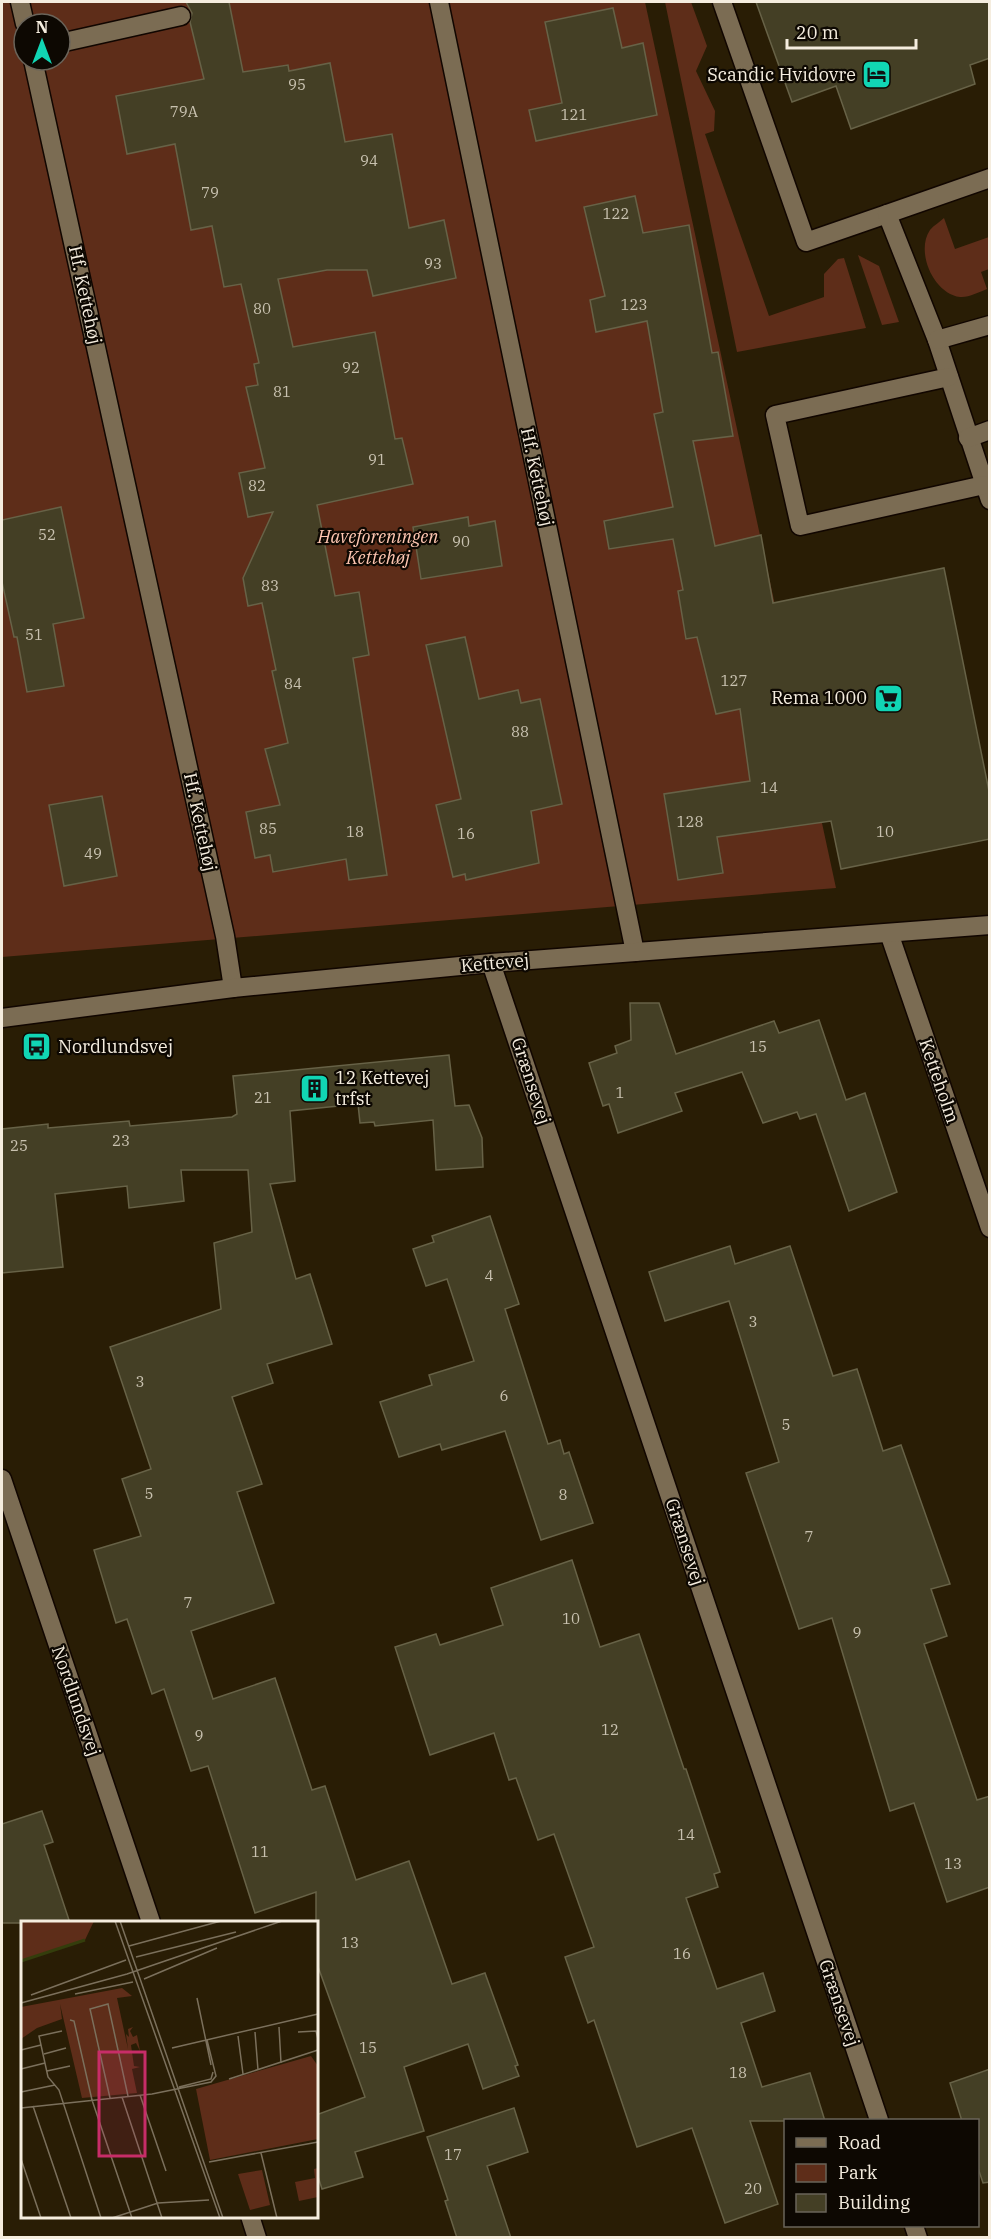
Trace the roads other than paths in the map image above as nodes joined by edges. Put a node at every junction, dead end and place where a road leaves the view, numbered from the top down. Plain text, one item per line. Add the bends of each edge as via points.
1 (439, 2) edge
2 (722, 2) edge
3 (181, 16) dead end
4 (72, 40) edge
5 (36, 72) edge
6 (990, 178) edge
7 (887, 214) junction
8 (990, 325) edge
9 (937, 340) junction
10 (949, 377) junction
11 (990, 430) edge
12 (968, 438) junction
13 (987, 493) edge
14 (990, 925) edge
15 (890, 933) junction
16 (635, 952) junction
17 (491, 963) junction
18 (232, 988) junction
19 (2, 1018) edge
20 (990, 1228) edge
21 (2, 1479) edge
22 (150, 1921) edge
23 (878, 2119) edge
24 (250, 2218) edge
25 (257, 2238) edge

1 - 16 street, Hf. Kettehøj
2 - 7 street via 806,242
3 - 4 street
5 - 18 street, Hf. Kettehøj via 225,936
6 - 7 street
7 - 9 street
8 - 9 street
9 - 10 street
10 - 12 street
10 - 13 street via 775,415 800,525
11 - 12 street
12 - 13 street
14 - 15 street, Kettevej
15 - 16 street, Kettevej
15 - 20 street, Ketteholm
16 - 17 street, Kettevej
17 - 18 street, Kettevej
17 - 23 street, Grænsevej
18 - 19 street, Kettevej
21 - 22 street, Nordlundsvej
24 - 25 street

